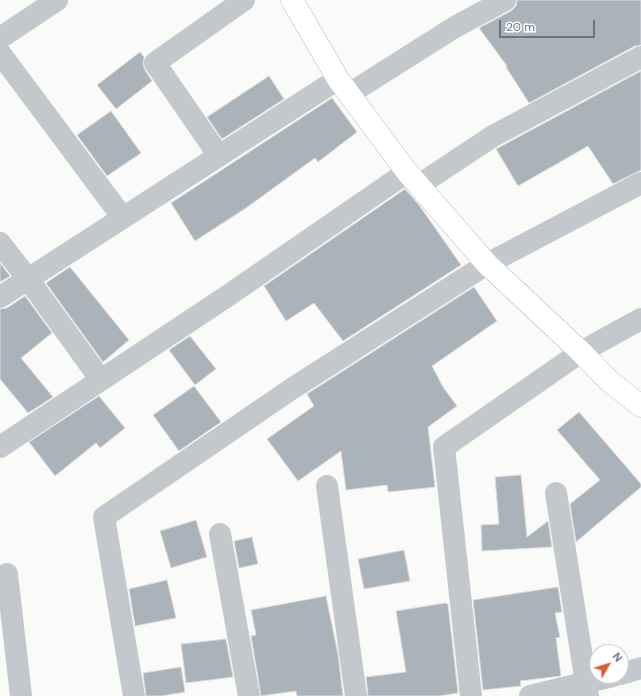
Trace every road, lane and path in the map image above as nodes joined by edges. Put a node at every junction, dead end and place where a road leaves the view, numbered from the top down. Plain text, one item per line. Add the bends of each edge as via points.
1 (57, 0) edge
2 (244, 0) edge
3 (292, 0) edge
4 (505, 0) edge
5 (0, 38) edge
6 (0, 53) edge
7 (641, 57) edge
8 (344, 86) junction
9 (219, 156) junction
10 (413, 179) junction
11 (641, 183) edge
12 (123, 218) junction
13 (0, 243) edge
14 (487, 264) junction
15 (28, 279) junction
16 (0, 297) edge
17 (641, 319) edge
18 (581, 352) junction
19 (101, 380) junction
20 (641, 406) edge
21 (0, 447) edge
22 (327, 486) dead end
23 (556, 493) dead end
24 (220, 534) dead end
25 (7, 574) dead end
26 (641, 668) edge
27 (629, 672) edge
28 (599, 684) edge
29 (588, 690) edge
30 (21, 696) edge
31 (134, 696) edge
32 (248, 696) edge
33 (356, 696) edge
34 (471, 696) edge
35 (530, 696) edge

1 - 5 street
2 - 9 street via 155,63
3 - 8 street
4 - 8 street
6 - 12 street
7 - 10 street
8 - 9 street
8 - 10 street
9 - 12 street
10 - 14 street
10 - 19 street
11 - 14 street
12 - 15 street
13 - 15 street
14 - 18 street
14 - 31 street via 293,388 104,517
15 - 16 street
15 - 19 street
17 - 18 street
18 - 20 street via 609,381
18 - 34 street via 444,446
19 - 21 street
22 - 33 street
23 - 29 street
24 - 32 street
25 - 30 street
26 - 27 street
28 - 29 street
29 - 35 street

